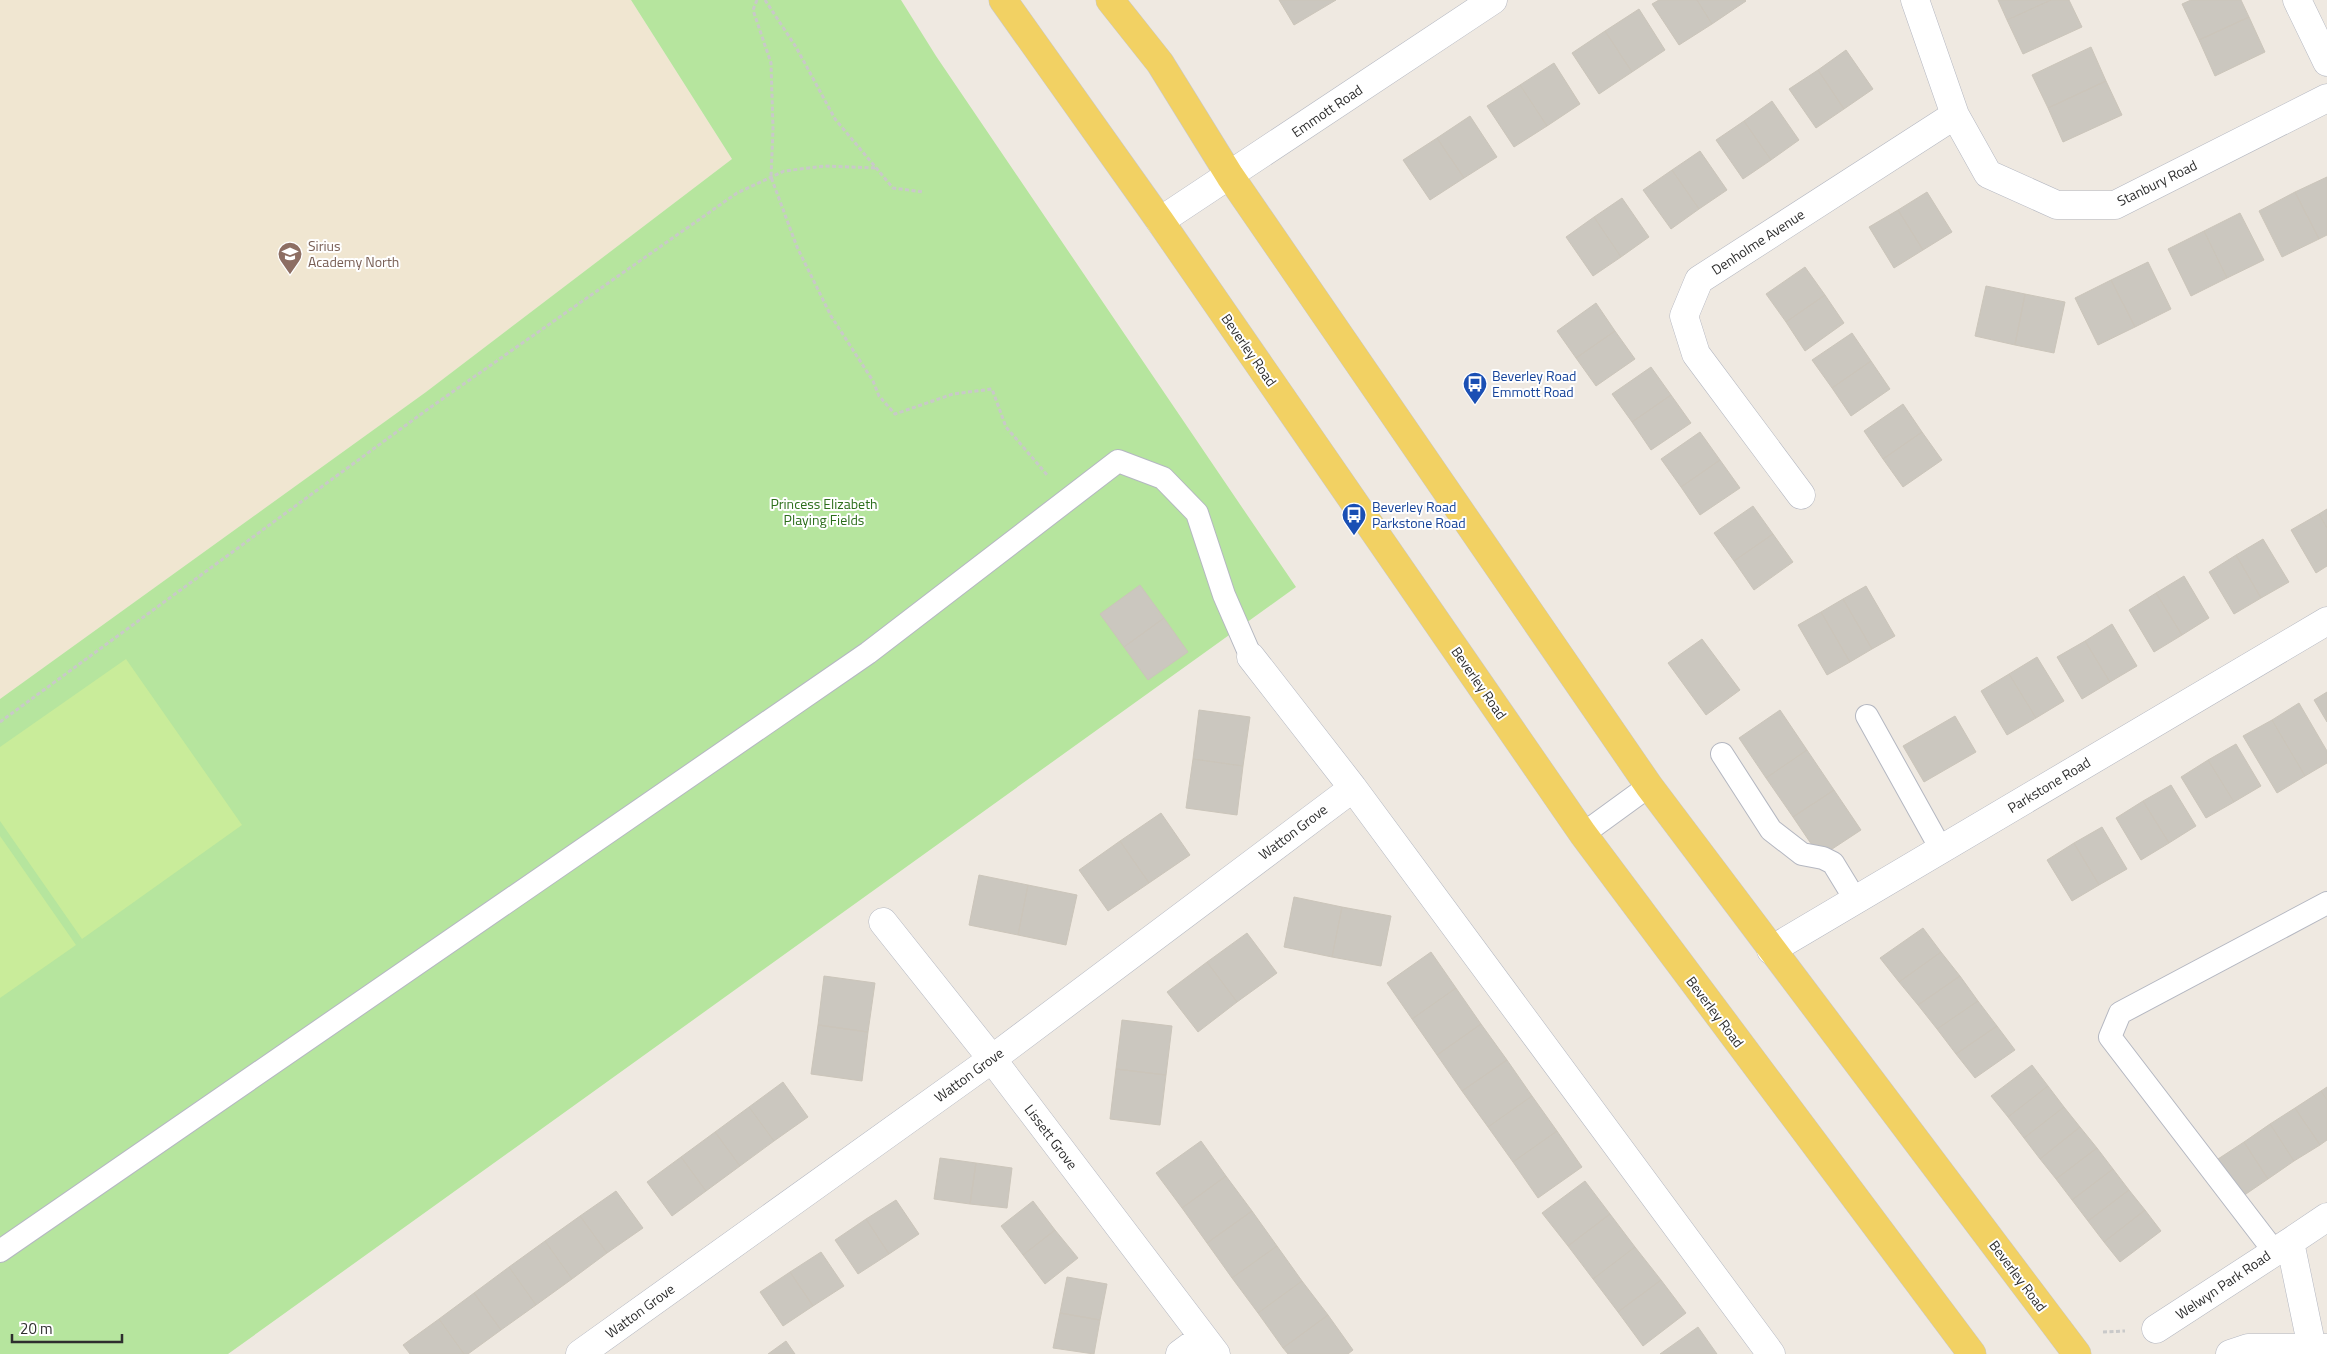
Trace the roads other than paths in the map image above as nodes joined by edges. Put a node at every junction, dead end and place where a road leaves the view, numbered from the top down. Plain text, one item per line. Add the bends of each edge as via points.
1 (1003, 0) edge
2 (1110, 0) edge
3 (1493, 0) edge
4 (1915, 0) edge
5 (2297, 0) edge
6 (2327, 62) edge
7 (2327, 98) edge
8 (1956, 115) junction
9 (1230, 176) junction
10 (1160, 221) junction
11 (1801, 495) dead end
12 (2327, 621) edge
13 (1251, 657) joint
14 (1867, 716) dead end
15 (1722, 754) dead end
16 (1649, 786) junction
17 (1353, 788) junction
18 (1583, 834) junction
19 (1941, 849) junction
20 (1855, 899) junction
21 (2327, 903) edge
22 (883, 922) dead end
23 (1771, 950) junction
24 (992, 1059) junction
25 (2327, 1217) edge
26 (2282, 1246) junction
27 (0, 1251) edge
28 (2156, 1329) dead end
29 (1210, 1345) edge
30 (2319, 1348) edge
31 (580, 1354) edge
32 (1180, 1354) edge
33 (1771, 1354) edge
34 (1972, 1354) edge
35 (2077, 1354) edge
36 (2230, 1354) edge

1 - 10 main road, Beverley Road
2 - 9 main road, Beverley Road via 1160,63
3 - 9 street, Emmott Road
4 - 8 street, Stanbury Road
5 - 6 street
7 - 8 street, Stanbury Road via 2115,205 2057,205 1988,174
8 - 11 street, Denholme Avenue via 1699,280 1684,316 1696,354
9 - 10 street, Emmott Road
9 - 16 main road, Beverley Road
10 - 18 main road, Beverley Road
12 - 19 street, Parkstone Road
13 - 17 street
13 - 27 lane via 1224,595 1197,513 1163,478 1118,461 868,653
14 - 19 lane
15 - 20 lane via 1771,830 1802,854 1834,863
16 - 18 lane
16 - 23 main road, Beverley Road
17 - 24 street, Watton Grove
17 - 33 street
18 - 34 main road, Beverley Road
19 - 20 street, Parkstone Road
20 - 23 street, Parkstone Road
21 - 26 lane via 2120,1013 2110,1037
22 - 24 street, Lissett Grove
23 - 35 main road, Beverley Road
24 - 29 street, Lissett Grove
24 - 31 street, Watton Grove
25 - 26 street, Welwyn Park Road
26 - 28 street, Welwyn Park Road
26 - 30 street, Welwyn Park Road
29 - 32 street
30 - 36 street via 2248,1348

